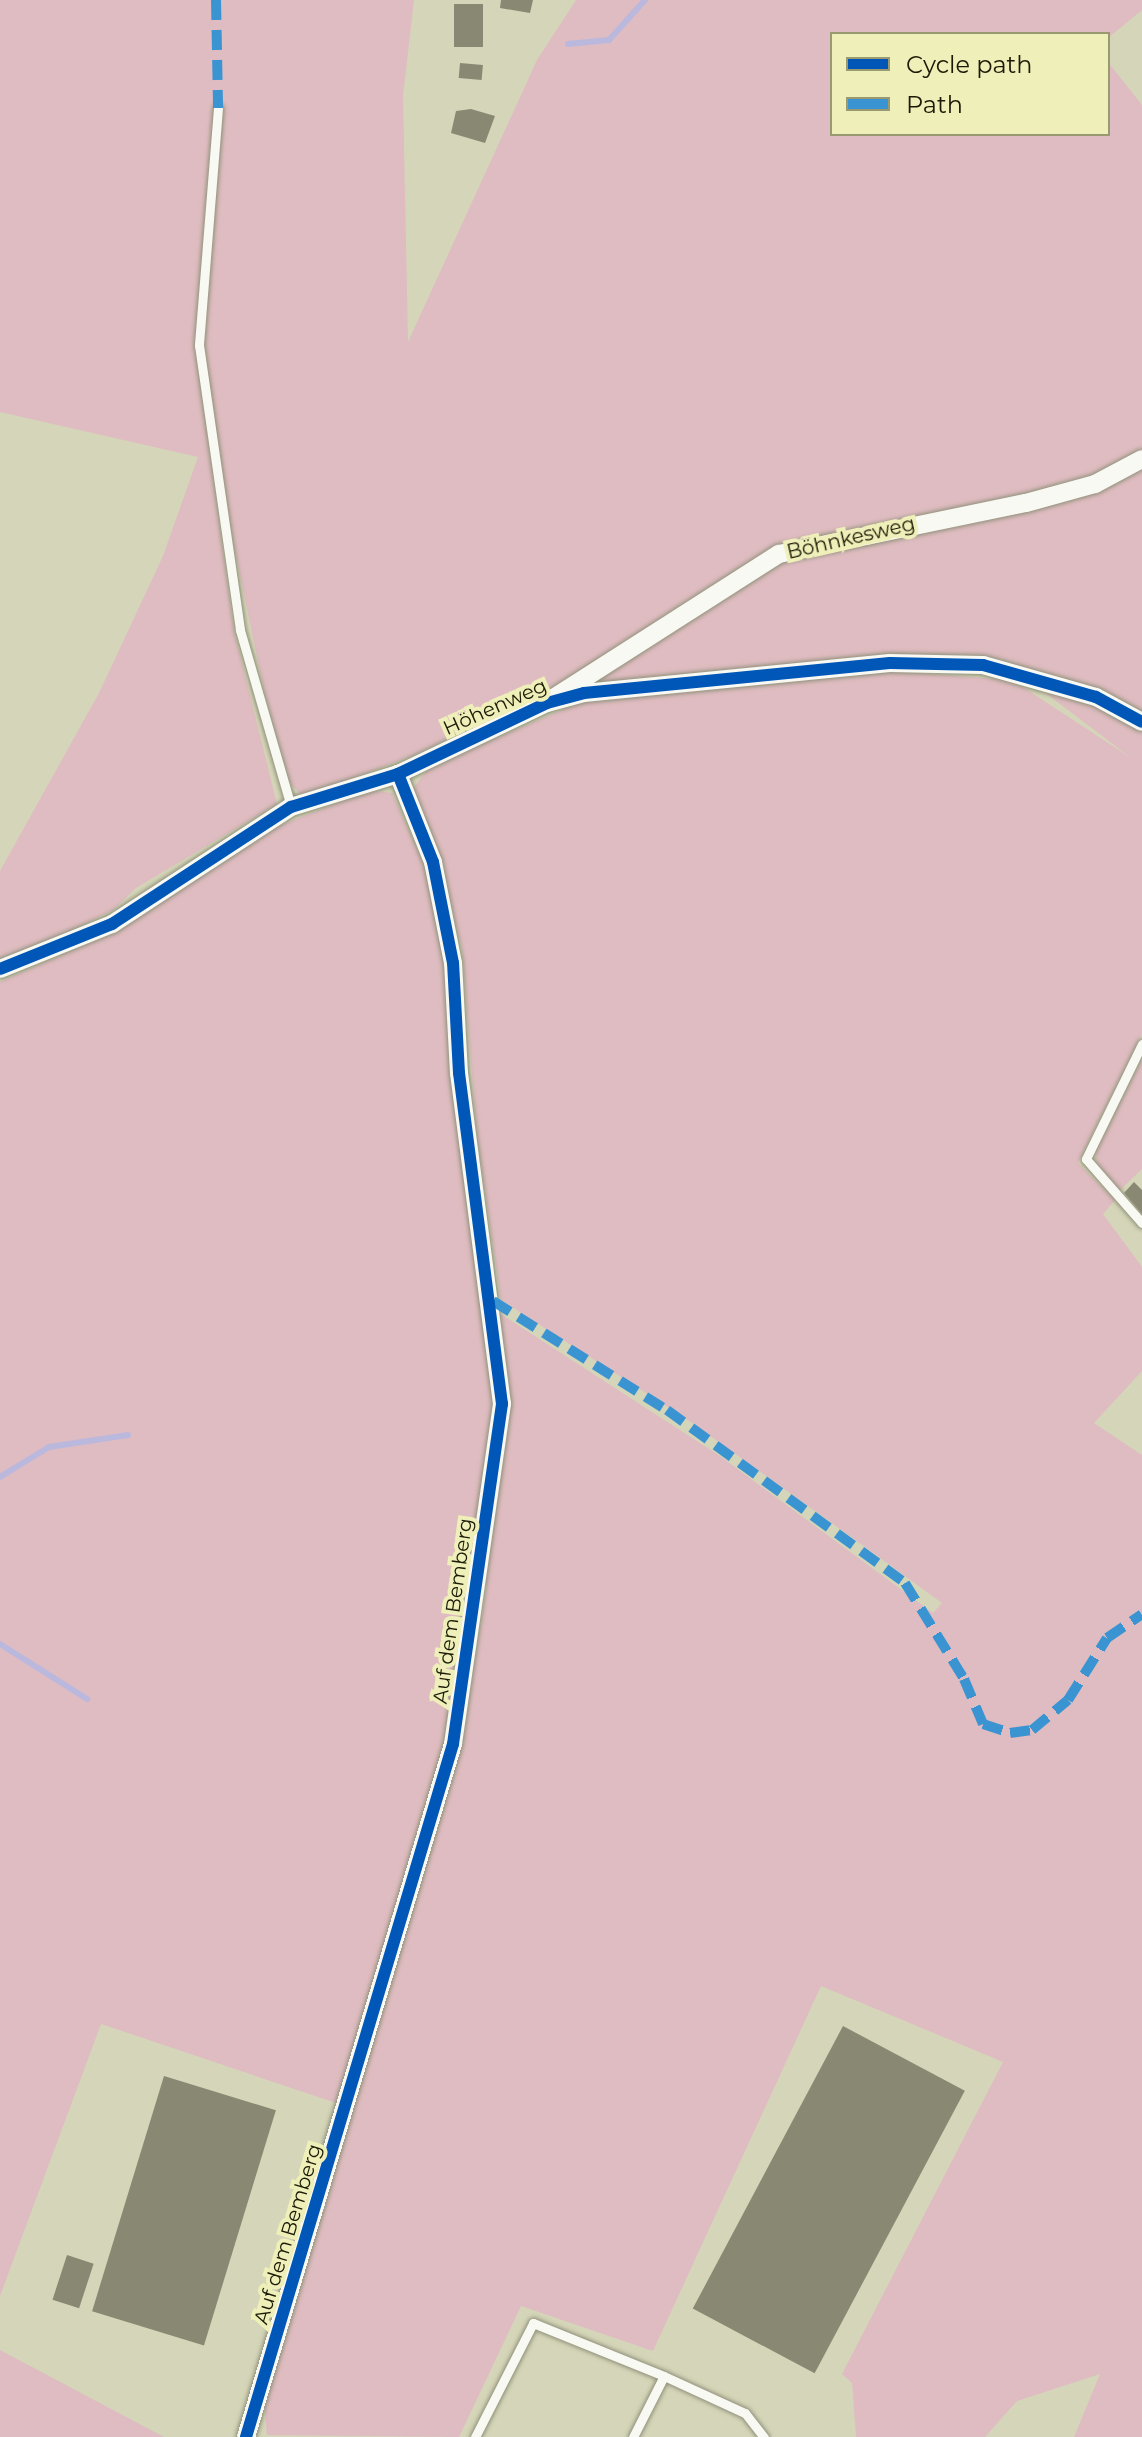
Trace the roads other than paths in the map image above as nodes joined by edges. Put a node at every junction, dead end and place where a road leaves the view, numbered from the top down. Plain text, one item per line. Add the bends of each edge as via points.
1 (218, 108) dead end
2 (1142, 459) edge
3 (547, 703) junction
4 (1142, 722) edge
5 (398, 774) junction
6 (291, 807) junction
7 (0, 969) edge
8 (1142, 1044) edge
9 (1142, 1223) edge
10 (664, 2376) junction
11 (249, 2435) edge
12 (475, 2437) edge
13 (633, 2437) edge
14 (764, 2437) edge

1 - 6 lane via 199,345 240,630
2 - 3 street, Böhnkesweg via 1095,484 1026,503 779,554
3 - 4 street, Höhenweg via 638,684 769,679 890,663 983,665 1096,697
3 - 5 street, Höhenweg
5 - 6 street, Höhenweg
5 - 11 street, Auf dem Bemberg via 433,862 453,963 459,1073 502,1404 453,1744
6 - 7 street, Höhenweg via 112,924
8 - 9 lane via 1086,1159
10 - 12 lane via 533,2323
10 - 13 lane
10 - 14 lane via 745,2413

